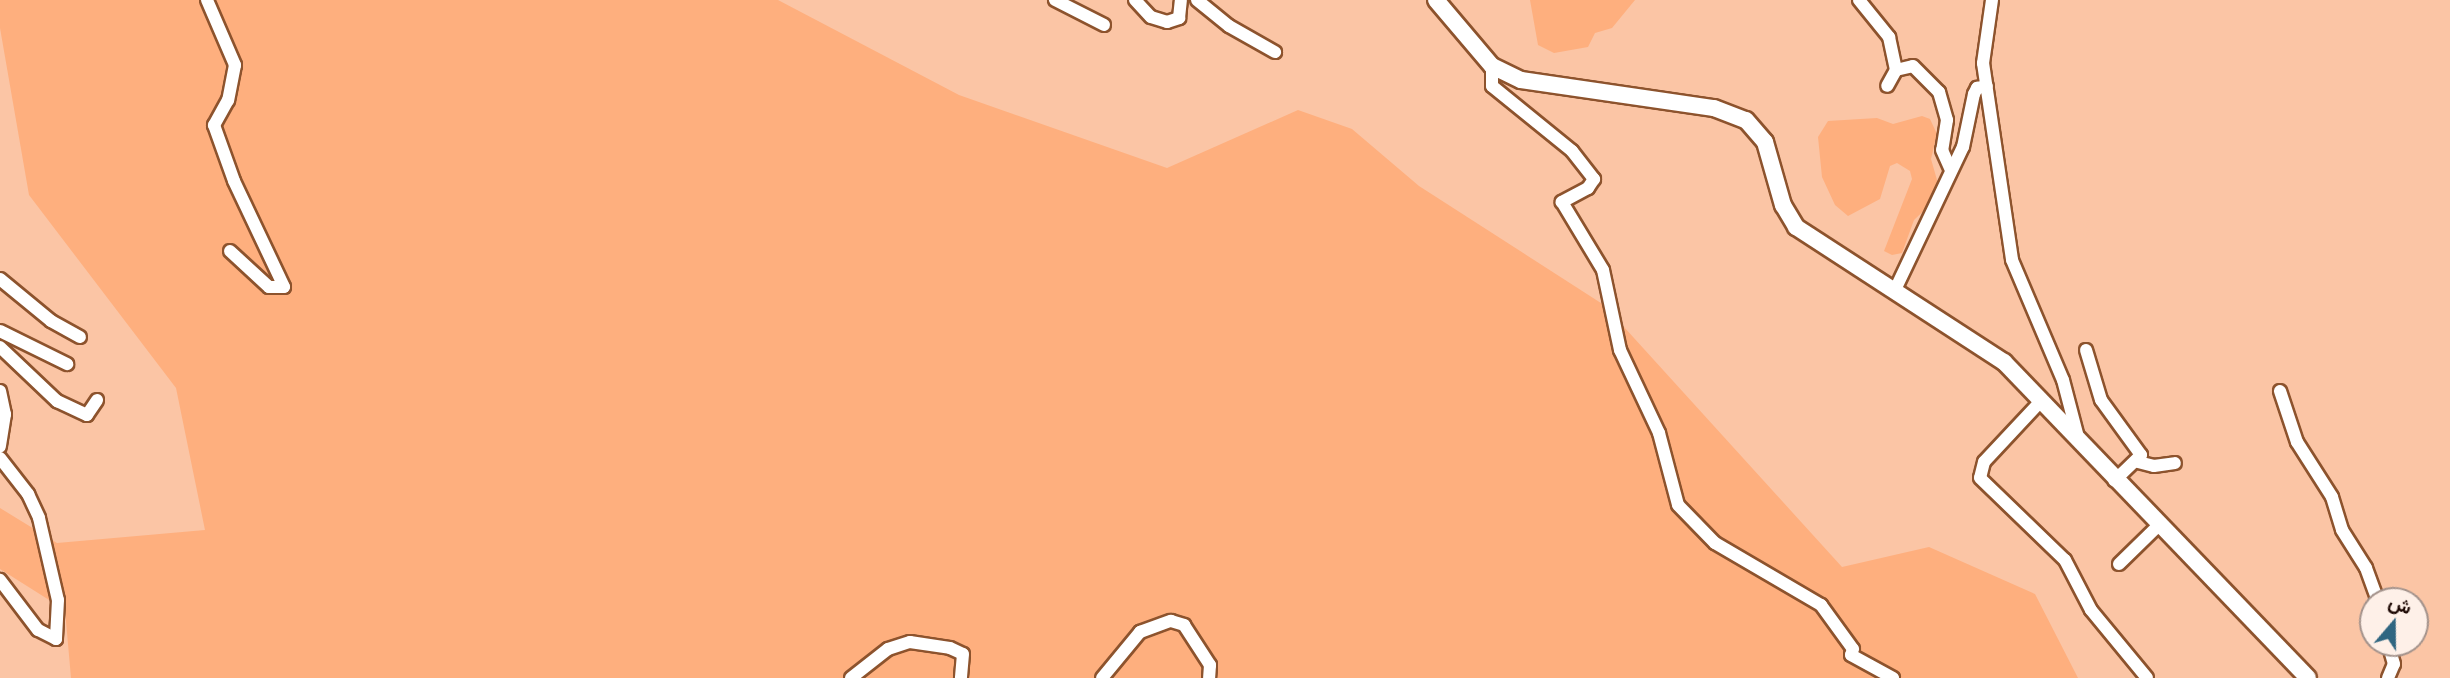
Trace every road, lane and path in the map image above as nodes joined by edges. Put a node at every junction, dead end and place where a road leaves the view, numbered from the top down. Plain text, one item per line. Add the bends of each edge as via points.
1 (207, 0) edge
2 (1055, 0) edge
3 (1135, 0) edge
4 (1181, 0) edge
5 (1197, 0) edge
6 (1436, 0) edge
7 (1859, 0) edge
8 (1992, 0) edge
9 (1104, 24) dead end
10 (1275, 52) dead end
11 (1492, 66) junction
12 (1896, 70) junction
13 (1887, 86) dead end
14 (1987, 86) junction
15 (1951, 170) junction
16 (230, 251) dead end
17 (0, 279) edge
18 (1894, 292) junction
19 (0, 331) edge
20 (80, 337) dead end
21 (0, 347) edge
22 (2086, 350) dead end
23 (67, 364) dead end
24 (0, 391) edge
25 (2280, 391) dead end
26 (97, 400) dead end
27 (2041, 401) junction
28 (2079, 442) junction
29 (0, 447) edge
30 (0, 458) edge
31 (2138, 462) junction
32 (2175, 463) dead end
33 (2114, 481) junction
34 (2158, 526) junction
35 (2119, 564) dead end
36 (0, 580) edge
37 (2373, 587) edge
38 (2392, 657) edge
39 (851, 678) edge
40 (961, 678) edge
41 (1102, 678) edge
42 (1209, 678) edge
43 (1894, 678) edge
44 (2147, 678) edge
45 (2308, 678) edge
46 (2388, 678) edge

1 - 16 street via 235,65 228,100 214,125 234,181 284,287 269,287
2 - 9 street
3 - 4 street via 1151,17 1167,22 1179,18
5 - 10 street via 1229,26
6 - 11 street
7 - 12 street via 1884,26
8 - 14 street via 1983,46
11 - 18 street via 1521,80 1714,108 1746,120 1765,142 1789,219
11 - 43 street via 1492,86 1572,151 1594,179 1588,188 1562,202 1603,270 1620,350 1659,433 1678,505 1715,543 1821,606 1853,649 1852,655
12 - 13 street
12 - 15 street via 1913,66 1939,92 1947,120 1942,150
14 - 15 street via 1977,88 1974,94 1969,131
14 - 28 street via 2012,260 2063,380
15 - 18 street
17 - 20 street via 51,321
18 - 27 street via 2004,362
19 - 23 street
21 - 26 street via 57,401 87,415
22 - 31 street via 2101,400 2139,448
24 - 29 street via 5,414
25 - 37 street via 2297,442 2332,497 2342,530
27 - 28 street
27 - 44 street via 1984,462 1980,478 2064,560 2091,610
28 - 33 street
30 - 36 street via 28,494 39,518 58,600 56,639 38,630
31 - 32 street via 2154,466
31 - 33 street
33 - 34 street
34 - 35 street
34 - 45 street
38 - 46 street
39 - 40 street via 888,649 910,642 963,654
41 - 42 street via 1140,632 1171,621 1184,625 1209,665

